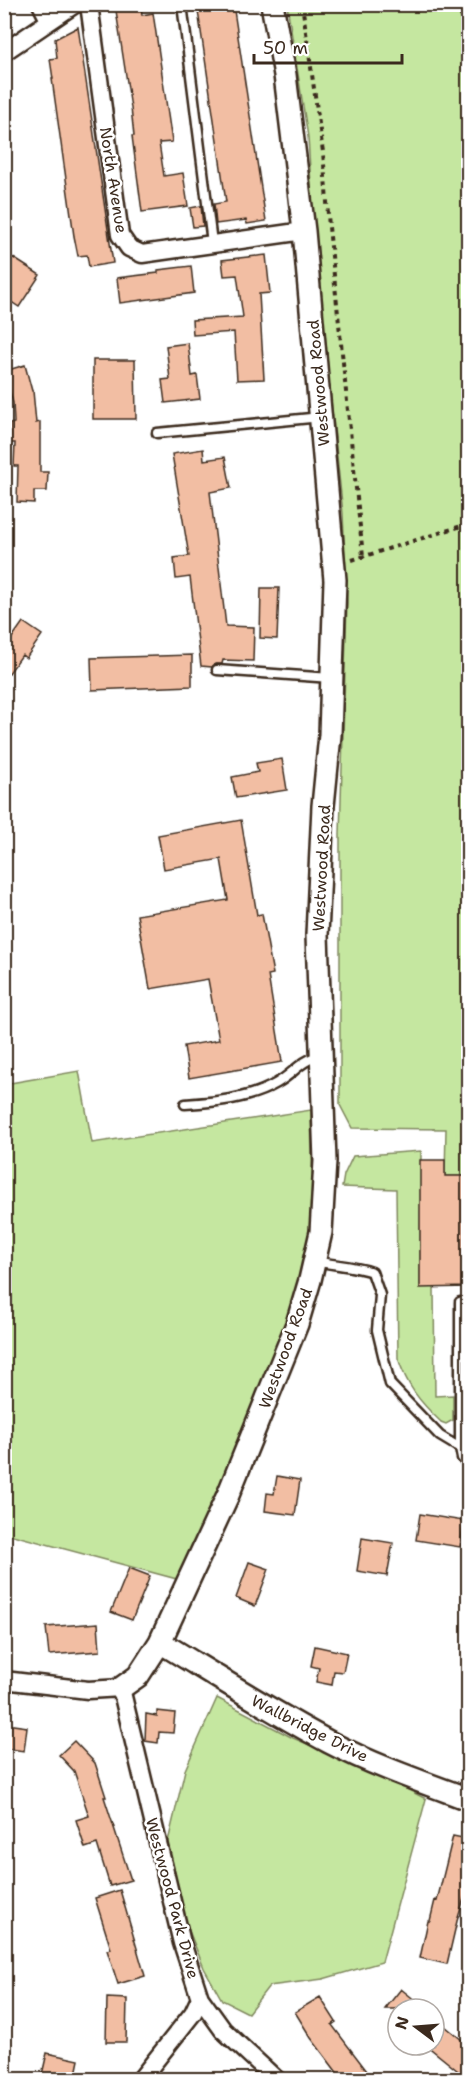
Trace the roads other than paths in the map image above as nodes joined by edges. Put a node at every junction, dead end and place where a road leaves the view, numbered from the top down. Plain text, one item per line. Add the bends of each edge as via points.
1 (41, 4) edge
2 (75, 4) edge
3 (89, 4) edge
4 (182, 4) edge
5 (272, 4) edge
6 (49, 20) junction
7 (4, 52) edge
8 (304, 231) junction
9 (212, 243) junction
10 (321, 417) junction
11 (157, 433) dead end
12 (217, 670) dead end
13 (332, 678) junction
14 (321, 1055) junction
15 (185, 1104) dead end
16 (314, 1261) junction
17 (460, 1302) dead end
18 (460, 1448) junction
19 (468, 1464) edge
20 (160, 1642) junction
21 (4, 1680) edge
22 (121, 1688) junction
23 (468, 1799) edge
24 (200, 1998) junction
25 (140, 2079) edge
26 (277, 2079) edge

1 - 6 street
2 - 6 street
3 - 9 street, North Avenue via 120,235 129,248 142,254
4 - 9 lane
5 - 8 street, Westwood Road
6 - 7 street
8 - 9 street, North Avenue
8 - 10 street, Westwood Road
10 - 11 lane
10 - 13 street, Westwood Road via 335,580
12 - 13 lane
13 - 14 street, Westwood Road via 317,934
14 - 15 lane via 306,1060 259,1093
14 - 16 street, Westwood Road via 325,1161 321,1232
16 - 18 lane via 372,1272 380,1295 377,1330 390,1384 440,1436
16 - 20 street, Westwood Road via 297,1324 228,1495
17 - 18 lane
18 - 19 lane
20 - 22 street, Westwood Road via 138,1676
20 - 23 street, Wallbridge Drive via 331,1743
21 - 22 street via 88,1690
22 - 24 street, Westwood Park Drive via 182,1944
24 - 25 street via 193,2013
24 - 26 street, Westwood Park Drive via 223,2030

